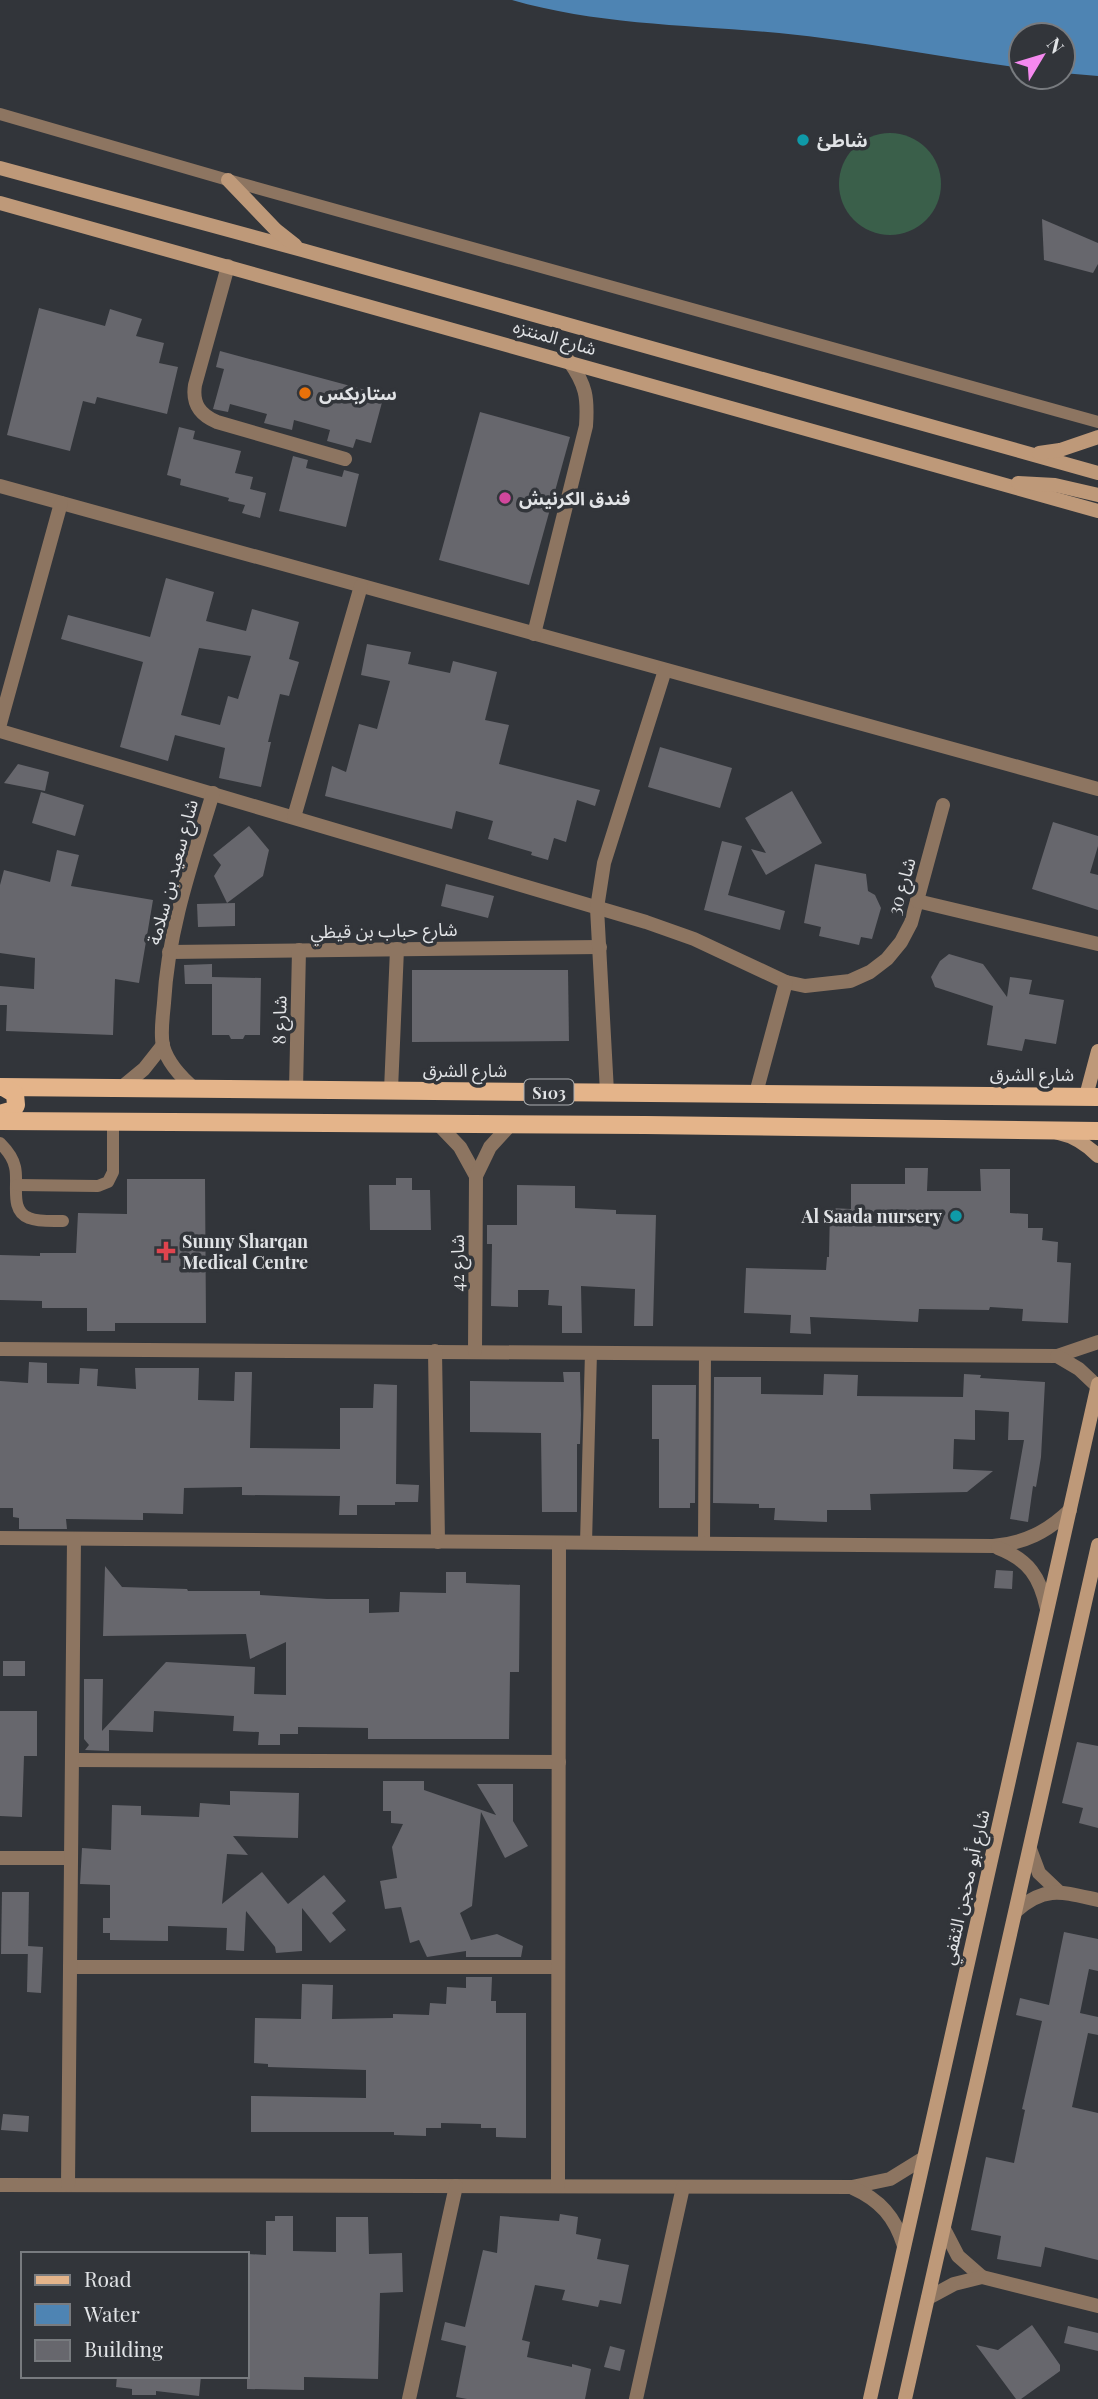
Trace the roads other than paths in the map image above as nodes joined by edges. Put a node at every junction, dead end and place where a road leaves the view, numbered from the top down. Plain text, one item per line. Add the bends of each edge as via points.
1 (0, 114) edge
2 (0, 168) edge
3 (228, 180) junction
4 (0, 203) edge
5 (302, 250) junction
6 (228, 266) junction
7 (569, 361) junction
8 (1098, 422) edge
9 (1098, 437) edge
10 (1031, 454) junction
11 (345, 459) dead end
12 (1098, 472) edge
13 (1006, 484) junction
14 (0, 486) edge
15 (1098, 495) edge
16 (61, 503) junction
17 (1098, 510) edge
18 (361, 586) junction
19 (534, 634) junction
20 (665, 670) junction
21 (0, 724) edge
22 (0, 731) edge
23 (1098, 789) edge
24 (213, 793) junction
25 (943, 805) dead end
26 (294, 817) junction
27 (917, 901) junction
28 (597, 908) junction
29 (1098, 944) edge
30 (600, 947) junction
31 (397, 949) junction
32 (299, 950) junction
33 (169, 952) junction
34 (786, 982) junction
35 (163, 1045) junction
36 (1098, 1051) edge
37 (3, 1087) edge
38 (121, 1088) junction
39 (195, 1089) junction
40 (296, 1090) junction
41 (391, 1090) junction
42 (607, 1092) junction
43 (749, 1093) junction
44 (1092, 1096) edge
45 (0, 1114) edge
46 (0, 1121) edge
47 (113, 1121) junction
48 (437, 1123) junction
49 (511, 1124) junction
50 (645, 1125) junction
51 (1040, 1129) junction
52 (1098, 1131) edge
53 (0, 1143) edge
54 (1098, 1156) edge
55 (477, 1175) junction
56 (17, 1185) junction
57 (63, 1221) dead end
58 (1098, 1342) edge
59 (0, 1349) edge
60 (435, 1351) junction
61 (475, 1351) junction
62 (591, 1352) junction
63 (705, 1353) junction
64 (1057, 1356) junction
65 (1098, 1385) edge
66 (1070, 1510) junction
67 (0, 1538) edge
68 (75, 1539) junction
69 (438, 1542) junction
70 (559, 1543) junction
71 (586, 1543) junction
72 (704, 1544) junction
73 (1098, 1545) edge
74 (993, 1546) junction
75 (1047, 1609) junction
76 (72, 1760) junction
77 (559, 1762) junction
78 (1030, 1849) junction
79 (0, 1858) edge
80 (71, 1858) junction
81 (1058, 1891) junction
82 (1098, 1900) edge
83 (1016, 1911) junction
84 (70, 1967) junction
85 (558, 1967) junction
86 (924, 2158) junction
87 (0, 2185) edge
88 (68, 2185) junction
89 (456, 2186) junction
90 (558, 2186) junction
91 (683, 2186) junction
92 (852, 2187) junction
93 (944, 2229) junction
94 (904, 2246) junction
95 (982, 2277) junction
96 (928, 2298) junction
97 (1098, 2306) edge
98 (409, 2399) edge
99 (636, 2399) edge
100 (870, 2399) edge
101 (905, 2399) edge

1 - 3 lane
2 - 5 main road, شارع المنتزه
3 - 5 main road
3 - 8 lane
4 - 6 main road, شارع المنتزه
5 - 10 main road, شارع المنتزه
6 - 7 main road, شارع المنتزه
6 - 11 street via 193,394 200,412 217,422
7 - 13 main road, شارع المنتزه
7 - 19 street via 586,391 586,426
9 - 10 main road
10 - 12 main road, شارع المنتزه
13 - 15 main road via 1055,485
13 - 17 main road, شارع المنتزه
14 - 16 street
16 - 18 street
16 - 21 street
18 - 19 street
18 - 26 street
19 - 20 street
20 - 23 street
20 - 28 street via 604,863
22 - 24 street
24 - 26 street
24 - 33 street, شارع سعيد بن سلامة
25 - 27 street, شارع 30
26 - 28 street
27 - 29 street
27 - 34 street, شارع 30 via 901,942 870,972 850,981 821,985
28 - 30 street
28 - 34 street via 694,939
30 - 31 street, شارع حباب بن قيظي
30 - 42 street
31 - 32 street, شارع حباب بن قيظي
31 - 41 street
32 - 33 street, شارع حباب بن قيظي
32 - 40 street, شارع 8
33 - 35 street, شارع سعيد بن سلامة
34 - 43 street
35 - 38 street
35 - 39 street via 176,1069
36 - 44 main road
37 - 38 main road, شارع الشرق / S103
37 - 45 main road via 15,1094 16,1105
38 - 39 main road, شارع الشرق / S103
39 - 40 main road, شارع الشرق / S103
40 - 41 main road, شارع الشرق / S103
41 - 42 main road, شارع الشرق / S103
42 - 43 main road, شارع الشرق / S103
43 - 44 main road, شارع الشرق / S103
43 - 50 main road via 655,1102 645,1111
46 - 47 main road, S103
47 - 48 main road, S103
47 - 56 lane via 113,1172 108,1182 98,1186
48 - 49 main road, S103
48 - 55 street via 460,1147
49 - 50 main road, S103
49 - 55 street, شارع 42 via 490,1147
50 - 51 main road, S103
51 - 52 main road, S103
51 - 54 main road via 1067,1135
53 - 56 lane via 15,1165
55 - 61 street, شارع 42
56 - 57 lane via 18,1207 26,1217
58 - 64 street
59 - 60 street
60 - 61 street
60 - 69 street
61 - 62 street
62 - 63 street
62 - 71 lane
63 - 64 street
63 - 72 lane
64 - 65 street
65 - 66 main road, شارع أبو محجن الثقفي
66 - 74 street via 1036,1536
66 - 75 main road, شارع أبو محجن الثقفي
67 - 68 street
68 - 69 street
68 - 76 street
69 - 70 street
70 - 71 street
70 - 77 street
71 - 72 street
72 - 74 street
73 - 78 main road
74 - 75 street via 1014,1554 1031,1568
75 - 86 main road, شارع أبو محجن الثقفي
76 - 77 street
76 - 80 street
77 - 85 street
78 - 81 street via 1039,1873
78 - 83 main road
79 - 80 street
80 - 84 street
81 - 82 street
81 - 83 street via 1035,1897
83 - 93 main road
84 - 85 street
84 - 88 street
85 - 90 street
86 - 92 street via 890,2179
86 - 94 main road, شارع أبو محجن الثقفي
87 - 88 street
88 - 89 street
89 - 90 street
89 - 98 street
90 - 91 street
91 - 92 street
91 - 99 street
92 - 94 street via 886,2209
93 - 95 street via 958,2256
93 - 96 main road
94 - 100 main road, شارع أبو محجن الثقفي
95 - 96 street via 954,2284
95 - 97 street
96 - 101 main road

